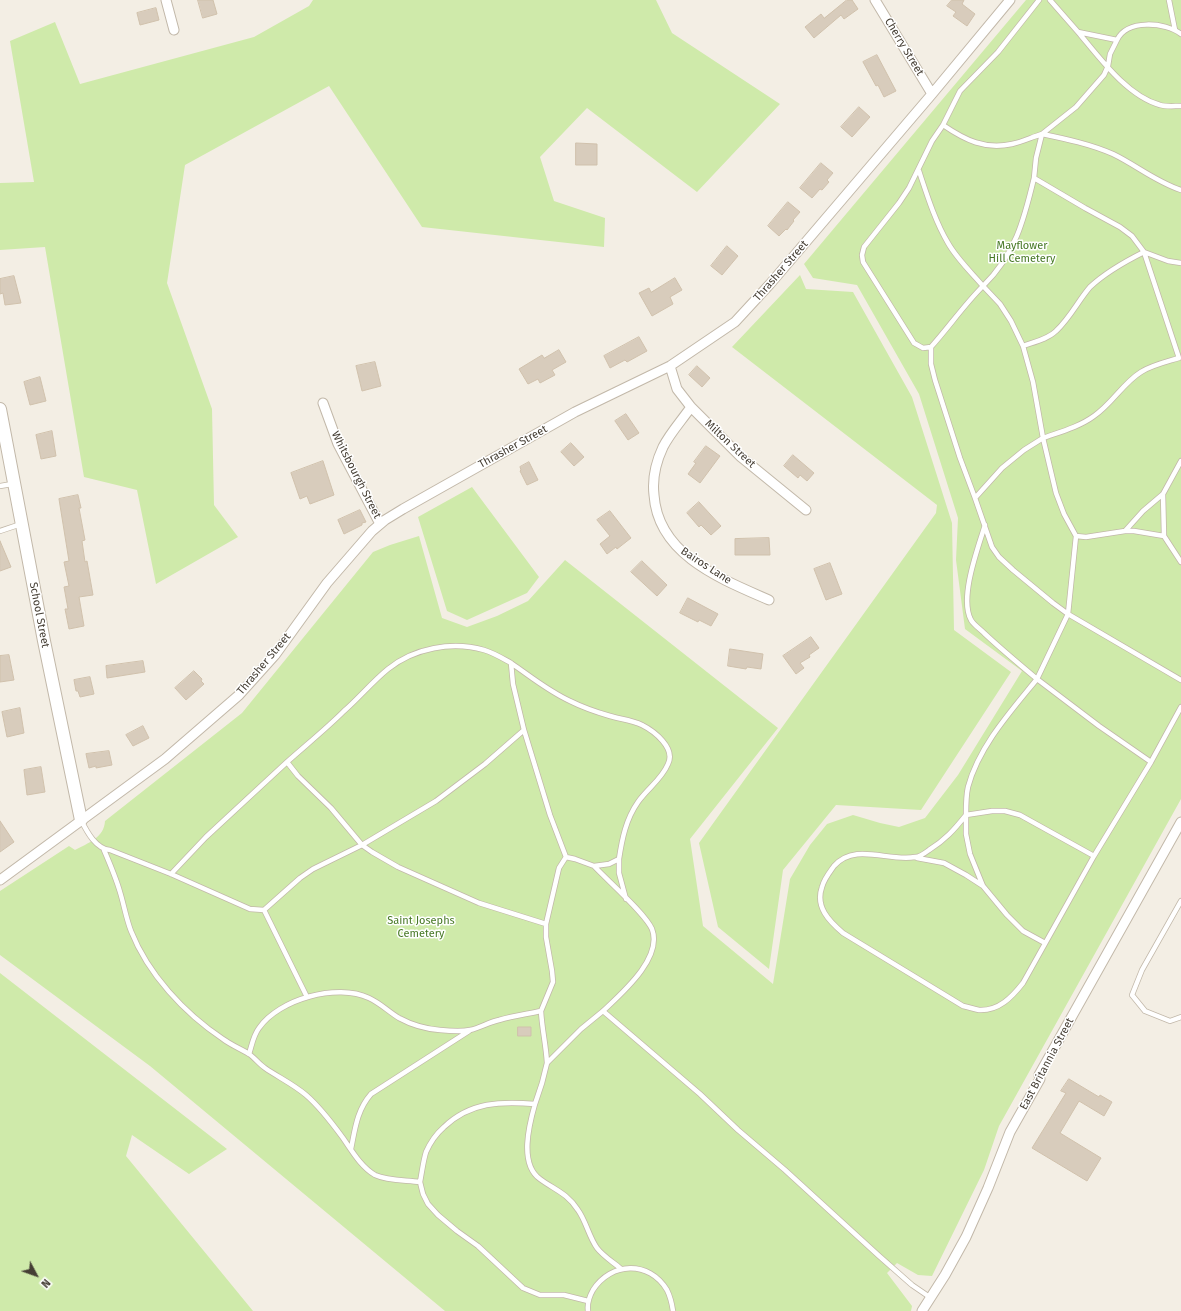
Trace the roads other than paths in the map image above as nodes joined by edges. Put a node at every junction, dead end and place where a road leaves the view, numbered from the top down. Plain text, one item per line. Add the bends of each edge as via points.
1 (166, 0) edge
2 (876, 0) edge
3 (1010, 0) edge
4 (1039, 0) edge
5 (1050, 0) edge
6 (1169, 0) edge
7 (174, 30) dead end
8 (1175, 30) junction
9 (1078, 32) junction
10 (1181, 34) edge
11 (1117, 40) junction
12 (1108, 66) junction
13 (932, 94) junction
14 (1181, 106) edge
15 (943, 124) junction
16 (1042, 134) junction
17 (919, 171) junction
18 (1034, 178) junction
19 (1181, 190) edge
20 (1144, 252) junction
21 (1181, 263) edge
22 (983, 286) junction
23 (1023, 346) junction
24 (931, 347) junction
25 (1180, 359) edge
26 (670, 366) junction
27 (323, 403) dead end
28 (691, 407) junction
29 (0, 409) edge
30 (1043, 438) junction
31 (1181, 461) edge
32 (14, 483) junction
33 (0, 486) edge
34 (1163, 494) junction
35 (975, 498) junction
36 (806, 510) dead end
37 (22, 523) junction
38 (380, 524) junction
39 (985, 525) junction
40 (0, 531) edge
41 (1125, 531) junction
42 (1076, 536) junction
43 (1164, 536) junction
44 (1181, 562) edge
45 (769, 600) dead end
46 (1068, 614) junction
47 (511, 663) junction
48 (1038, 679) junction
49 (1181, 680) edge
50 (1181, 708) edge
51 (524, 730) junction
52 (287, 762) junction
53 (1151, 762) junction
54 (966, 815) junction
55 (81, 820) junction
56 (1181, 822) edge
57 (362, 845) junction
58 (104, 850) junction
59 (1094, 856) junction
60 (566, 857) junction
61 (916, 857) junction
62 (619, 859) junction
63 (594, 866) junction
64 (171, 874) junction
65 (0, 880) edge
66 (982, 886) junction
67 (626, 899) junction
68 (1181, 901) edge
69 (264, 910) junction
70 (546, 924) junction
71 (1045, 943) junction
72 (307, 997) junction
73 (541, 1011) junction
74 (603, 1011) junction
75 (1181, 1017) edge
76 (470, 1030) junction
77 (249, 1054) junction
78 (547, 1063) junction
79 (535, 1104) junction
80 (351, 1149) junction
81 (420, 1182) junction
82 (620, 1268) junction
83 (931, 1298) junction
84 (588, 1301) junction
85 (588, 1311) edge
86 (673, 1311) edge
87 (922, 1311) edge

1 - 7 street
2 - 13 street, Cherry Street
3 - 13 street, Thrasher Street
4 - 15 lane via 998,52 960,91
5 - 9 lane
6 - 8 lane
8 - 10 lane
8 - 11 lane via 1159,25 1133,27 1122,32
9 - 11 lane
9 - 12 lane
11 - 12 lane via 1110,54
12 - 14 lane via 1143,98 1161,105
12 - 16 lane via 1104,75 1076,107
13 - 26 street, Thrasher Street via 748,310 725,330
15 - 16 lane via 968,140 996,146 1013,144
15 - 17 lane via 932,141
16 - 18 lane
16 - 19 lane via 1093,146
17 - 22 lane via 948,243
17 - 24 lane via 899,203 864,247 862,255 863,262 914,343 923,348
18 - 20 lane via 1120,227 1132,236
18 - 22 lane via 1021,227 1011,250 994,276
20 - 21 lane
20 - 23 lane via 1109,271 1096,282 1056,332
20 - 25 lane
22 - 23 lane via 1000,304
22 - 24 lane
23 - 30 lane
24 - 35 lane via 931,364
25 - 30 lane via 1160,363 1141,372 1093,418
26 - 28 street, Milton Street via 677,389
26 - 38 street, Thrasher Street via 575,412
27 - 38 street, Whitsbourgh Street via 338,444
28 - 36 street, Milton Street via 741,457
28 - 45 street, Bairos Lane via 664,446 655,471 654,501 661,525 677,548 698,564 732,584
29 - 32 street, School Street
30 - 35 lane via 1002,468
30 - 42 lane via 1056,493
31 - 34 lane
32 - 33 lane
32 - 37 street, School Street
34 - 41 lane
34 - 43 lane
35 - 39 lane
37 - 40 lane
37 - 55 street, School Street
38 - 55 street, Thrasher Street via 327,583 275,655 239,695 165,759
39 - 46 lane via 992,547 999,557 1038,592
39 - 48 lane via 970,578 968,611 971,621
41 - 42 lane via 1086,537
41 - 43 lane
42 - 46 lane
43 - 44 lane
46 - 48 lane
46 - 49 lane
47 - 51 lane via 513,684
47 - 52 lane via 483,649 463,647 445,647 411,655 381,675
47 - 62 lane via 571,702 642,725 667,746 670,754 669,763 631,812 622,839
48 - 53 lane
48 - 54 lane via 993,736 979,759 968,788
50 - 53 lane
51 - 57 lane via 485,764 442,796
51 - 60 lane via 550,815
52 - 57 lane
52 - 64 lane
53 - 59 lane
54 - 59 lane via 992,811 1020,815
54 - 61 lane via 952,834 937,846
54 - 66 lane via 970,854
55 - 58 lane via 87,832
55 - 65 street, Thrasher Street
56 - 83 street, East Britannia Street via 1039,1075 1040,1078 1010,1132 968,1232
57 - 69 lane via 313,869
57 - 70 lane via 398,866 479,903
58 - 64 lane via 110,850
58 - 77 lane via 130,930 150,966 193,1016 223,1040
59 - 71 lane
60 - 63 lane
60 - 70 lane via 559,868
61 - 66 lane via 944,863
61 - 71 lane via 856,854 846,856 831,870 822,886 819,897 827,917 836,928 850,937 963,1006 979,1010 1005,1002 1014,994
62 - 63 lane via 609,864
62 - 67 lane via 619,873
63 - 67 lane
64 - 69 lane via 250,909
66 - 71 lane via 1022,931
67 - 74 lane via 651,928 654,938 652,950 649,960 642,969
68 - 75 lane via 1142,970 1132,995 1144,1011 1170,1021
69 - 72 lane
70 - 73 lane via 553,982
72 - 76 lane via 327,993 359,994 418,1026 445,1031
72 - 77 lane via 292,1002 270,1015 258,1029
73 - 76 lane via 497,1020
73 - 78 lane
74 - 78 lane
74 - 83 lane via 790,1174 878,1256
76 - 80 lane via 371,1094 357,1118
77 - 80 lane via 315,1103
78 - 79 lane
79 - 81 lane via 518,1102 480,1106 456,1116 433,1139 425,1158
79 - 82 lane via 528,1137 528,1156 534,1173 572,1202 597,1248
80 - 81 lane via 360,1162 375,1175
81 - 84 lane via 422,1194 438,1215 478,1246 523,1288 540,1294 564,1295
82 - 84 lane via 604,1277
82 - 86 lane via 628,1267 653,1275 667,1290
83 - 87 street, East Britannia Street
84 - 85 lane

